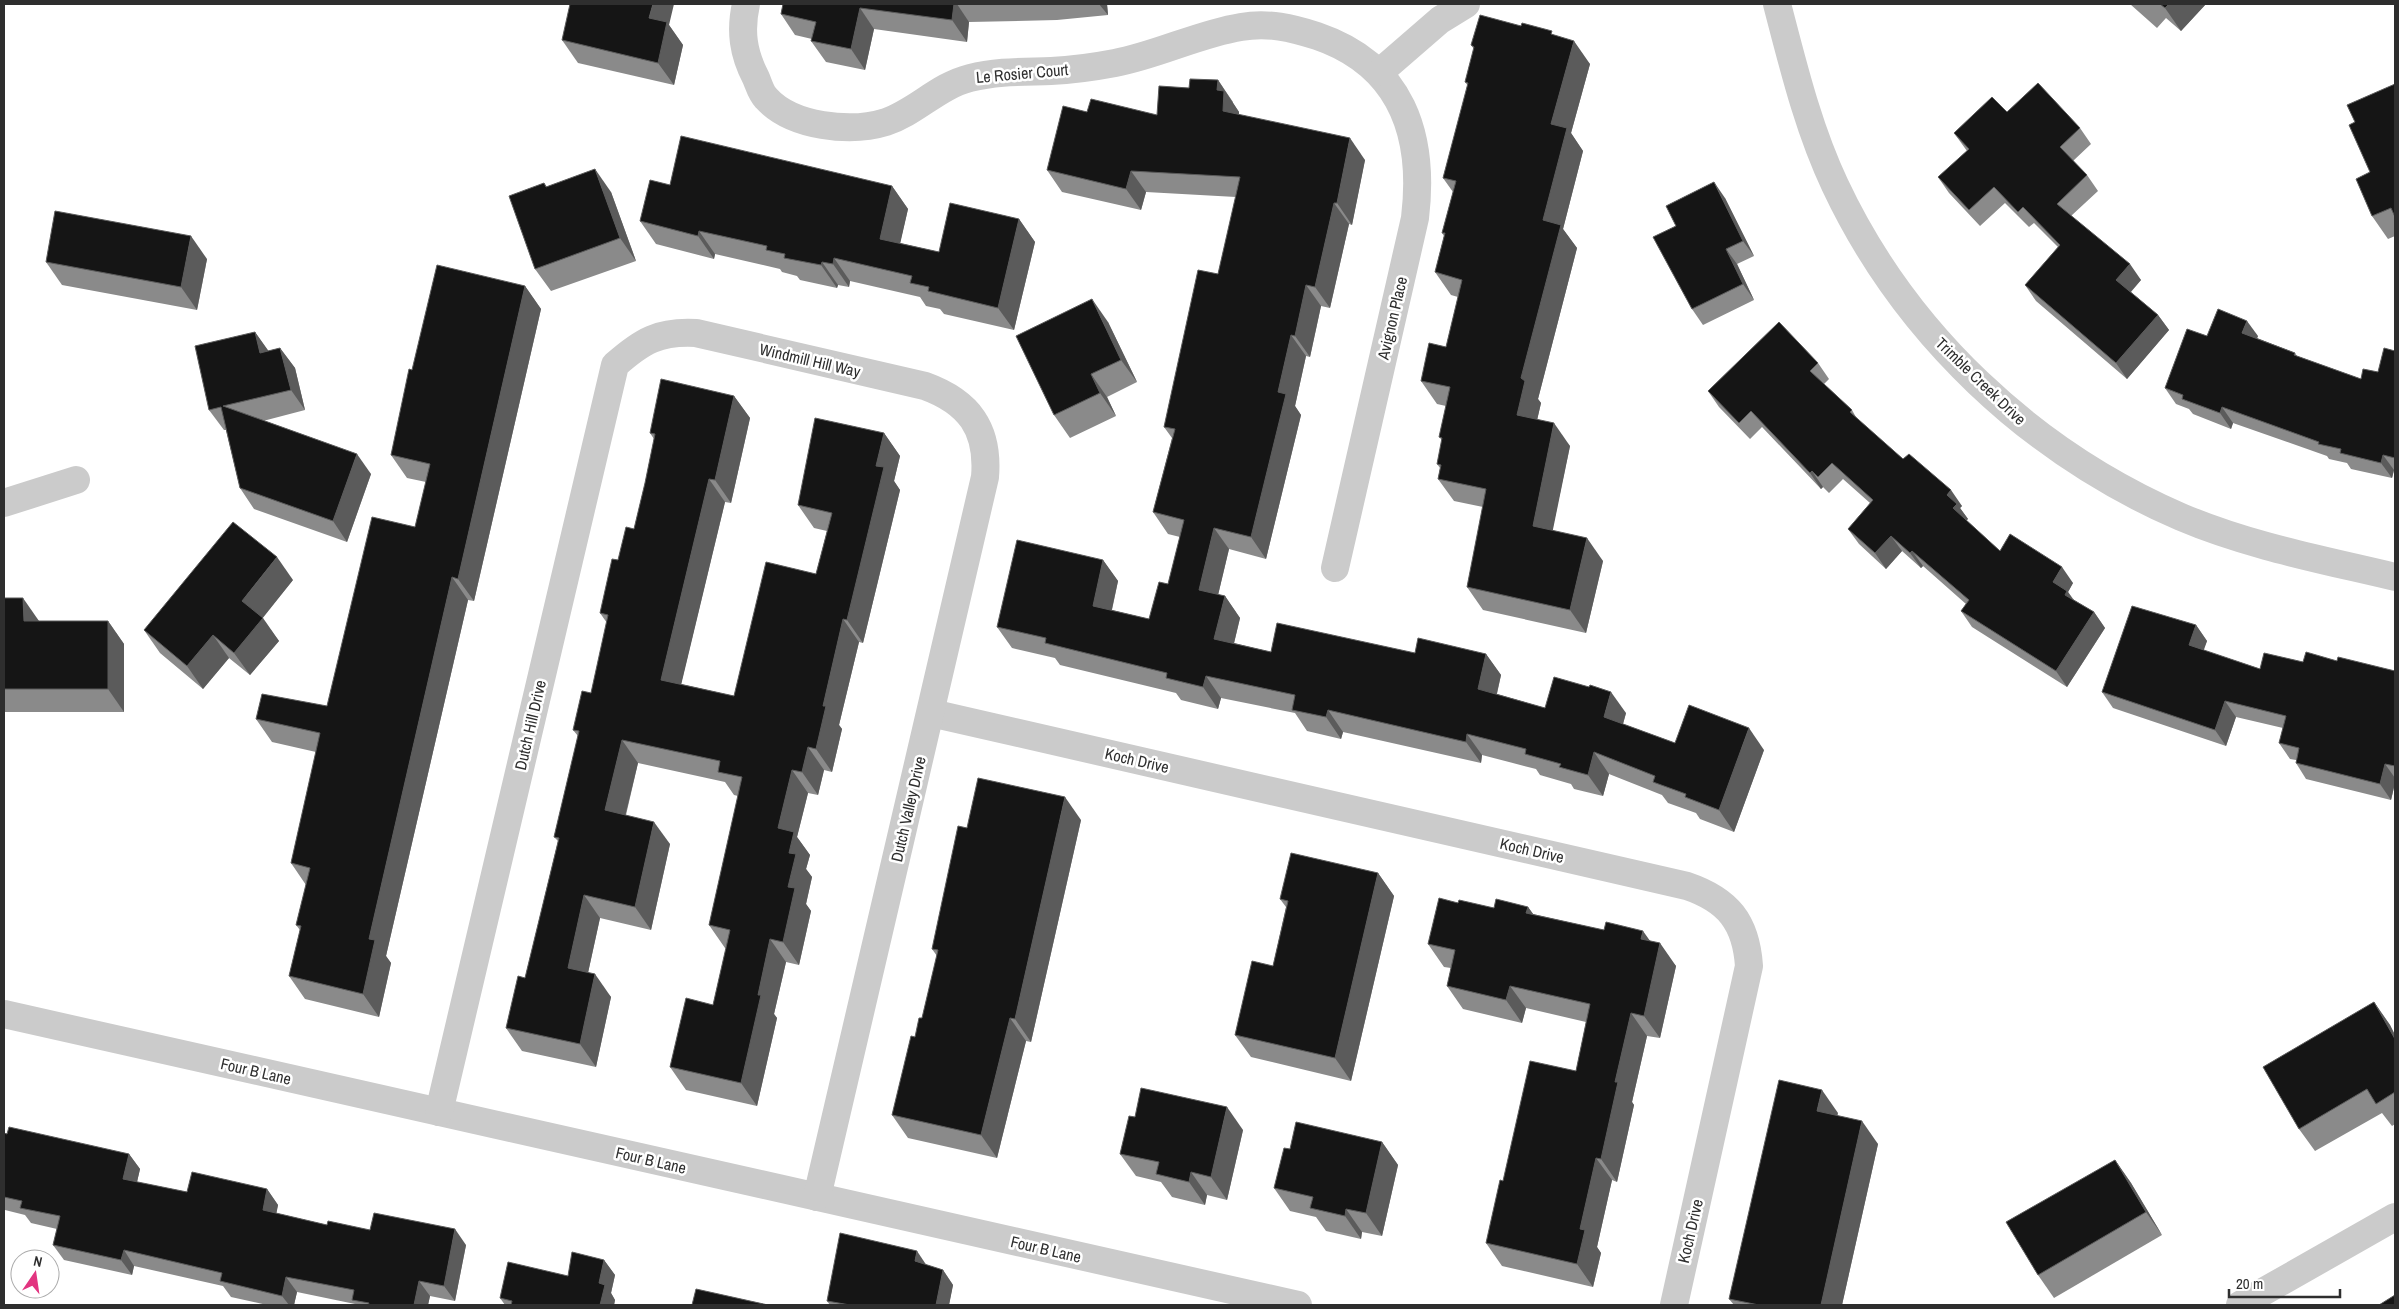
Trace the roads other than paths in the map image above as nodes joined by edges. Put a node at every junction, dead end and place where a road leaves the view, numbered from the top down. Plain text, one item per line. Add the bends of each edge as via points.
1 (746, 4) edge
2 (1466, 4) edge
3 (1777, 4) edge
4 (1380, 72) junction
5 (636, 346) joint
6 (975, 422) joint
7 (76, 480) dead end
8 (4, 503) edge
9 (1335, 568) dead end
10 (2395, 577) edge
11 (931, 713) junction
12 (4, 1014) edge
13 (439, 1112) junction
14 (817, 1197) junction
15 (2395, 1217) edge
16 (1298, 1305) edge
17 (1674, 1305) edge
18 (2240, 1305) edge

1 - 4 street, Le Rosier Court via 742,38 764,97 795,117 842,128 857,128 901,116 948,86 966,79 1006,72 1052,71 1114,63 1242,26 1273,25 1303,31 1344,47
2 - 4 street via 1440,20
3 - 10 street, Trimble Creek Drive via 1814,134 1860,233 1922,323 1998,402 2085,467 2183,517 2260,544
4 - 9 street, Avignon Place via 1394,94 1413,141 1418,192 1413,228
5 - 6 street, Windmill Hill Way via 665,334 680,332 706,336 925,386 953,399
5 - 13 street, Dutch Hill Drive via 615,365
6 - 11 street, Dutch Valley Drive via 985,448 985,477
7 - 8 street
11 - 14 street, Dutch Valley Drive
11 - 17 street, Koch Drive via 1687,886 1716,900 1739,923 1745,936 1749,966
12 - 13 street, Four B Lane
13 - 14 street, Four B Lane
14 - 16 street, Four B Lane
15 - 18 street

